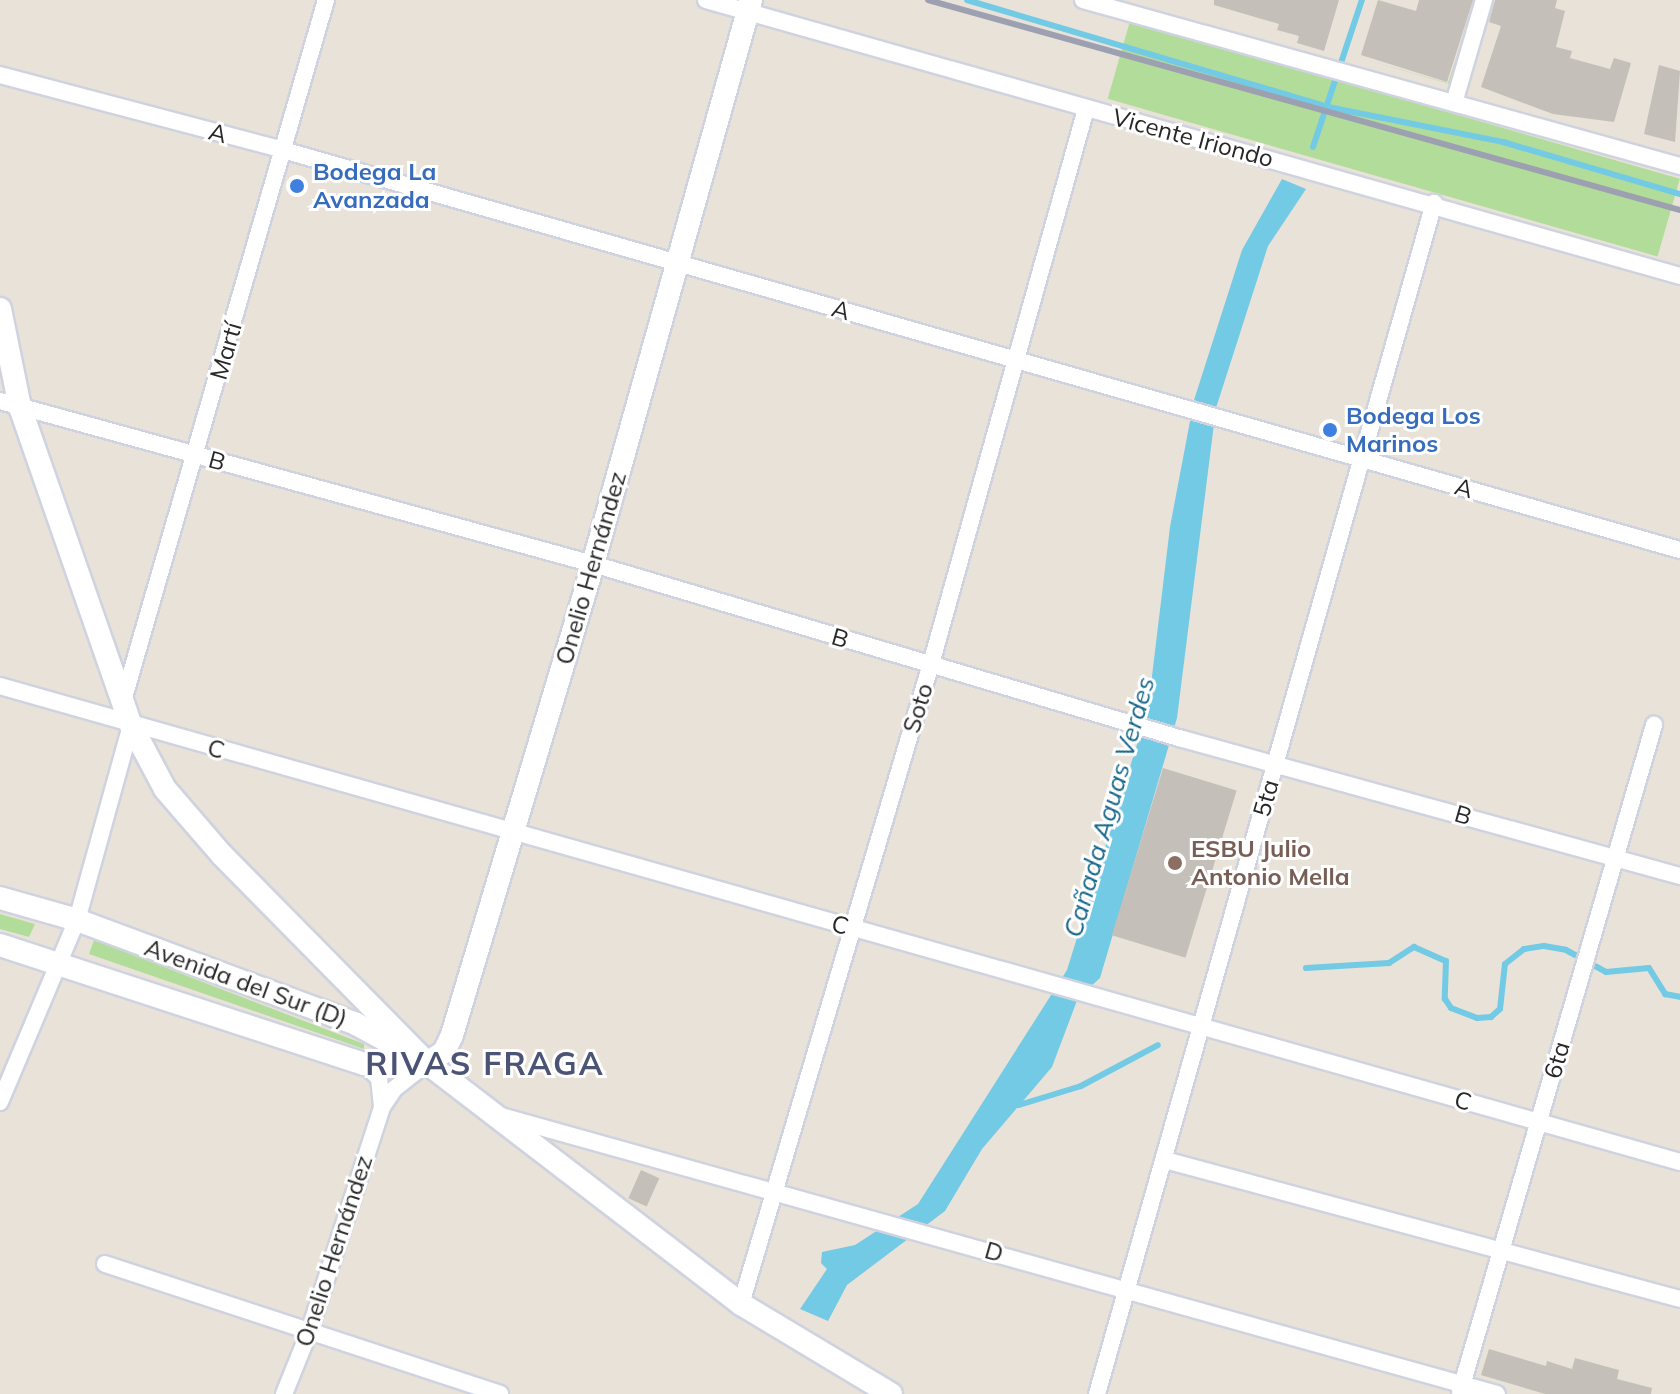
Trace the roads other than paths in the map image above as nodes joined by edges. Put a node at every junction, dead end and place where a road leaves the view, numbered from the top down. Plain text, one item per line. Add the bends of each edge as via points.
1 (326, 0) edge
2 (706, 0) edge
3 (1083, 0) edge
4 (1484, 0) edge
5 (1110, 4) edge
6 (749, 6) edge
7 (0, 75) edge
8 (1454, 103) junction
9 (1086, 109) junction
10 (283, 150) junction
11 (1680, 166) edge
12 (1434, 203) junction
13 (679, 263) junction
14 (1680, 276) edge
15 (0, 309) edge
16 (1017, 361) junction
17 (10, 404) edge
18 (196, 455) junction
19 (1362, 458) junction
20 (1680, 550) edge
21 (593, 564) junction
22 (931, 664) junction
23 (0, 686) edge
24 (123, 701) junction
25 (131, 725) junction
26 (1654, 725) dead end
27 (1276, 763) junction
28 (513, 832) junction
29 (1616, 858) junction
30 (1680, 876) edge
31 (0, 898) edge
32 (77, 920) junction
33 (850, 927) junction
34 (0, 945) edge
35 (61, 963) junction
36 (366, 1001) junction
37 (356, 1024) junction
38 (1202, 1027) junction
39 (427, 1063) junction
40 (364, 1064) junction
41 (0, 1102) edge
42 (382, 1107) junction
43 (490, 1113) junction
44 (1539, 1122) junction
45 (1165, 1160) junction
46 (1680, 1162) edge
47 (771, 1190) junction
48 (1501, 1254) junction
49 (105, 1264) dead end
50 (1125, 1290) junction
51 (1680, 1299) edge
52 (741, 1304) junction
53 (309, 1332) junction
54 (1461, 1390) edge
55 (284, 1394) edge
56 (500, 1394) edge
57 (891, 1394) edge
58 (1097, 1394) edge
59 (1497, 1394) edge

1 - 10 street, Martí
2 - 6 street, Vicente Iriondo
3 - 5 street
4 - 8 street
5 - 8 street
6 - 9 street, Vicente Iriondo
6 - 13 street, Onelio Hernández
7 - 10 street, A
8 - 11 street
9 - 12 street, Vicente Iriondo
9 - 16 street, Soto
10 - 13 street, A
10 - 18 street, Martí
12 - 14 street, Vicente Iriondo
12 - 19 street, 5ta
13 - 16 street, A
13 - 21 street, Onelio Hernández
15 - 17 street
16 - 19 street, A
16 - 22 street, Soto
17 - 18 street, B
17 - 24 street
18 - 21 street, B
18 - 24 street, Martí
19 - 20 street, A
19 - 27 street, 5ta
21 - 22 street, B
21 - 28 street, Onelio Hernández
22 - 27 street, B
22 - 33 street, Soto
23 - 25 street, C
24 - 25 street
25 - 28 street, C
25 - 32 street
25 - 36 street via 165,789
26 - 29 street, 6ta
27 - 29 street, B
27 - 38 street, 5ta
28 - 33 street, C
28 - 39 street, Onelio Hernández via 452,1035 444,1052
29 - 30 street, B
29 - 44 street, 6ta
31 - 32 street, Avenida del Sur (D)
32 - 35 street
32 - 37 street, Avenida del Sur (D)
33 - 38 street, C
33 - 47 street, Soto
34 - 35 street, Avenida del Sur (D)
35 - 40 street, Avenida del Sur (D)
35 - 41 street
36 - 37 street via 367,1019
36 - 39 street
37 - 39 street, Avenida del Sur (D)
38 - 44 street, C
38 - 45 street, 5ta
39 - 40 street, Avenida del Sur (D)
39 - 42 street, Onelio Hernández via 394,1089
39 - 43 street
40 - 42 street via 379,1078
42 - 53 street, Onelio Hernández
43 - 47 street, D
43 - 52 street
44 - 46 street, C
44 - 48 street, 6ta
45 - 48 street
45 - 50 street, 5ta
47 - 50 street, D
47 - 52 street, Soto
48 - 51 street
48 - 54 street, 6ta
49 - 53 street
50 - 54 street, D
50 - 58 street, 5ta
52 - 57 street
53 - 55 street, Onelio Hernández
53 - 56 street
54 - 59 street, D

